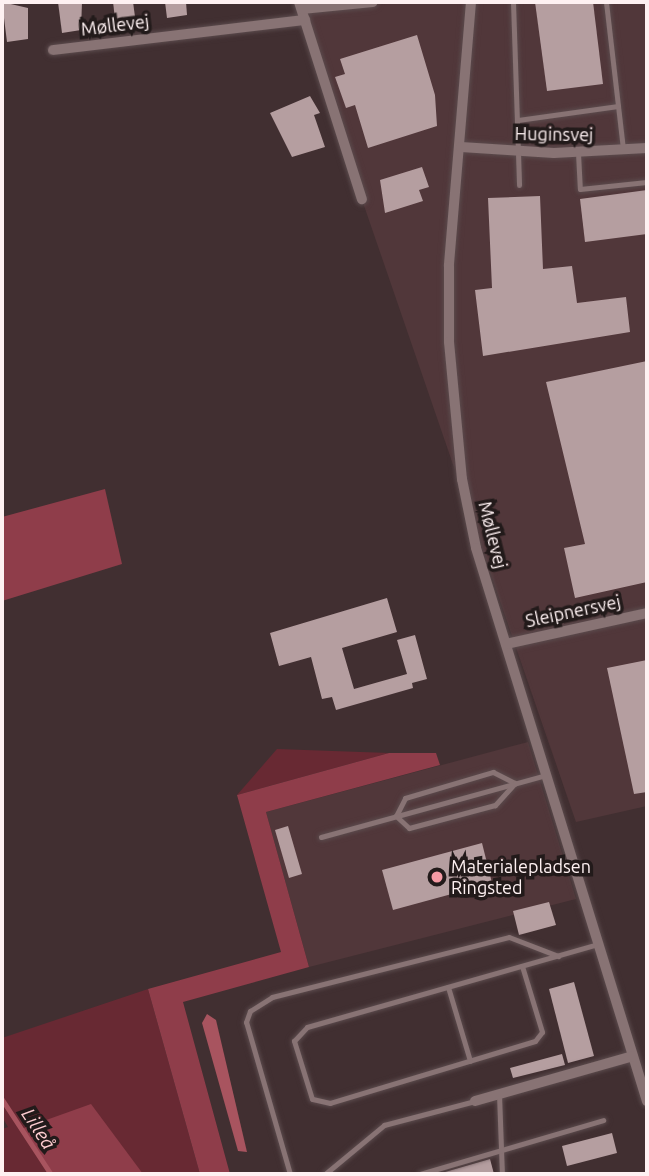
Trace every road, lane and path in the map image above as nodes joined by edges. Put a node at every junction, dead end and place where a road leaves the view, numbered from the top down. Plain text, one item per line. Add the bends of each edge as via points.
1 (373, 2) edge
2 (471, 2) edge
3 (513, 2) edge
4 (606, 2) edge
5 (302, 10) edge
6 (53, 50) dead end
7 (618, 106) junction
8 (518, 120) junction
9 (461, 148) junction
10 (647, 148) edge
11 (520, 151) junction
12 (624, 151) junction
13 (578, 153) junction
14 (647, 182) edge
15 (519, 185) dead end
16 (362, 199) dead end
17 (647, 613) edge
18 (506, 644) junction
19 (546, 775) junction
20 (515, 783) junction
21 (397, 816) junction
22 (321, 837) dead end
23 (599, 944) junction
24 (558, 956) junction
25 (522, 966) junction
26 (447, 987) junction
27 (633, 1056) junction
28 (470, 1061) junction
29 (499, 1094) junction
30 (475, 1101) joint
31 (647, 1101) edge
32 (603, 1120) dead end
33 (501, 1151) junction
34 (290, 1174) edge
35 (325, 1174) edge
36 (420, 1174) edge
37 (502, 1174) edge

1 - 5 street, Møllevej
2 - 9 street, Møllevej
3 - 8 lane
4 - 7 lane
5 - 6 street, Møllevej
5 - 16 street
7 - 8 lane
7 - 12 lane
8 - 11 lane
9 - 11 street, Huginsvej
9 - 18 street, Møllevej via 449,266 454,413 477,548
10 - 12 street, Huginsvej
11 - 13 street, Huginsvej
11 - 15 lane
12 - 13 street, Huginsvej
13 - 14 lane via 580,189
17 - 18 street, Sleipnersvej
18 - 19 street, Møllevej
19 - 20 lane
19 - 23 street, Møllevej
20 - 21 lane
20 - 21 lane via 495,805 410,828
20 - 21 lane via 493,772 405,798
21 - 22 lane
23 - 24 lane
23 - 27 street, Møllevej
24 - 25 lane
24 - 34 lane via 509,937 272,997 250,1011 246,1022
25 - 26 lane
25 - 28 lane via 542,1032 536,1041
26 - 28 lane
26 - 28 lane via 307,1027 294,1041 312,1099 330,1103
27 - 29 street
27 - 31 street, Møllevej
29 - 30 street
29 - 33 lane
30 - 35 lane via 384,1125
32 - 33 lane
33 - 36 lane
33 - 37 lane

